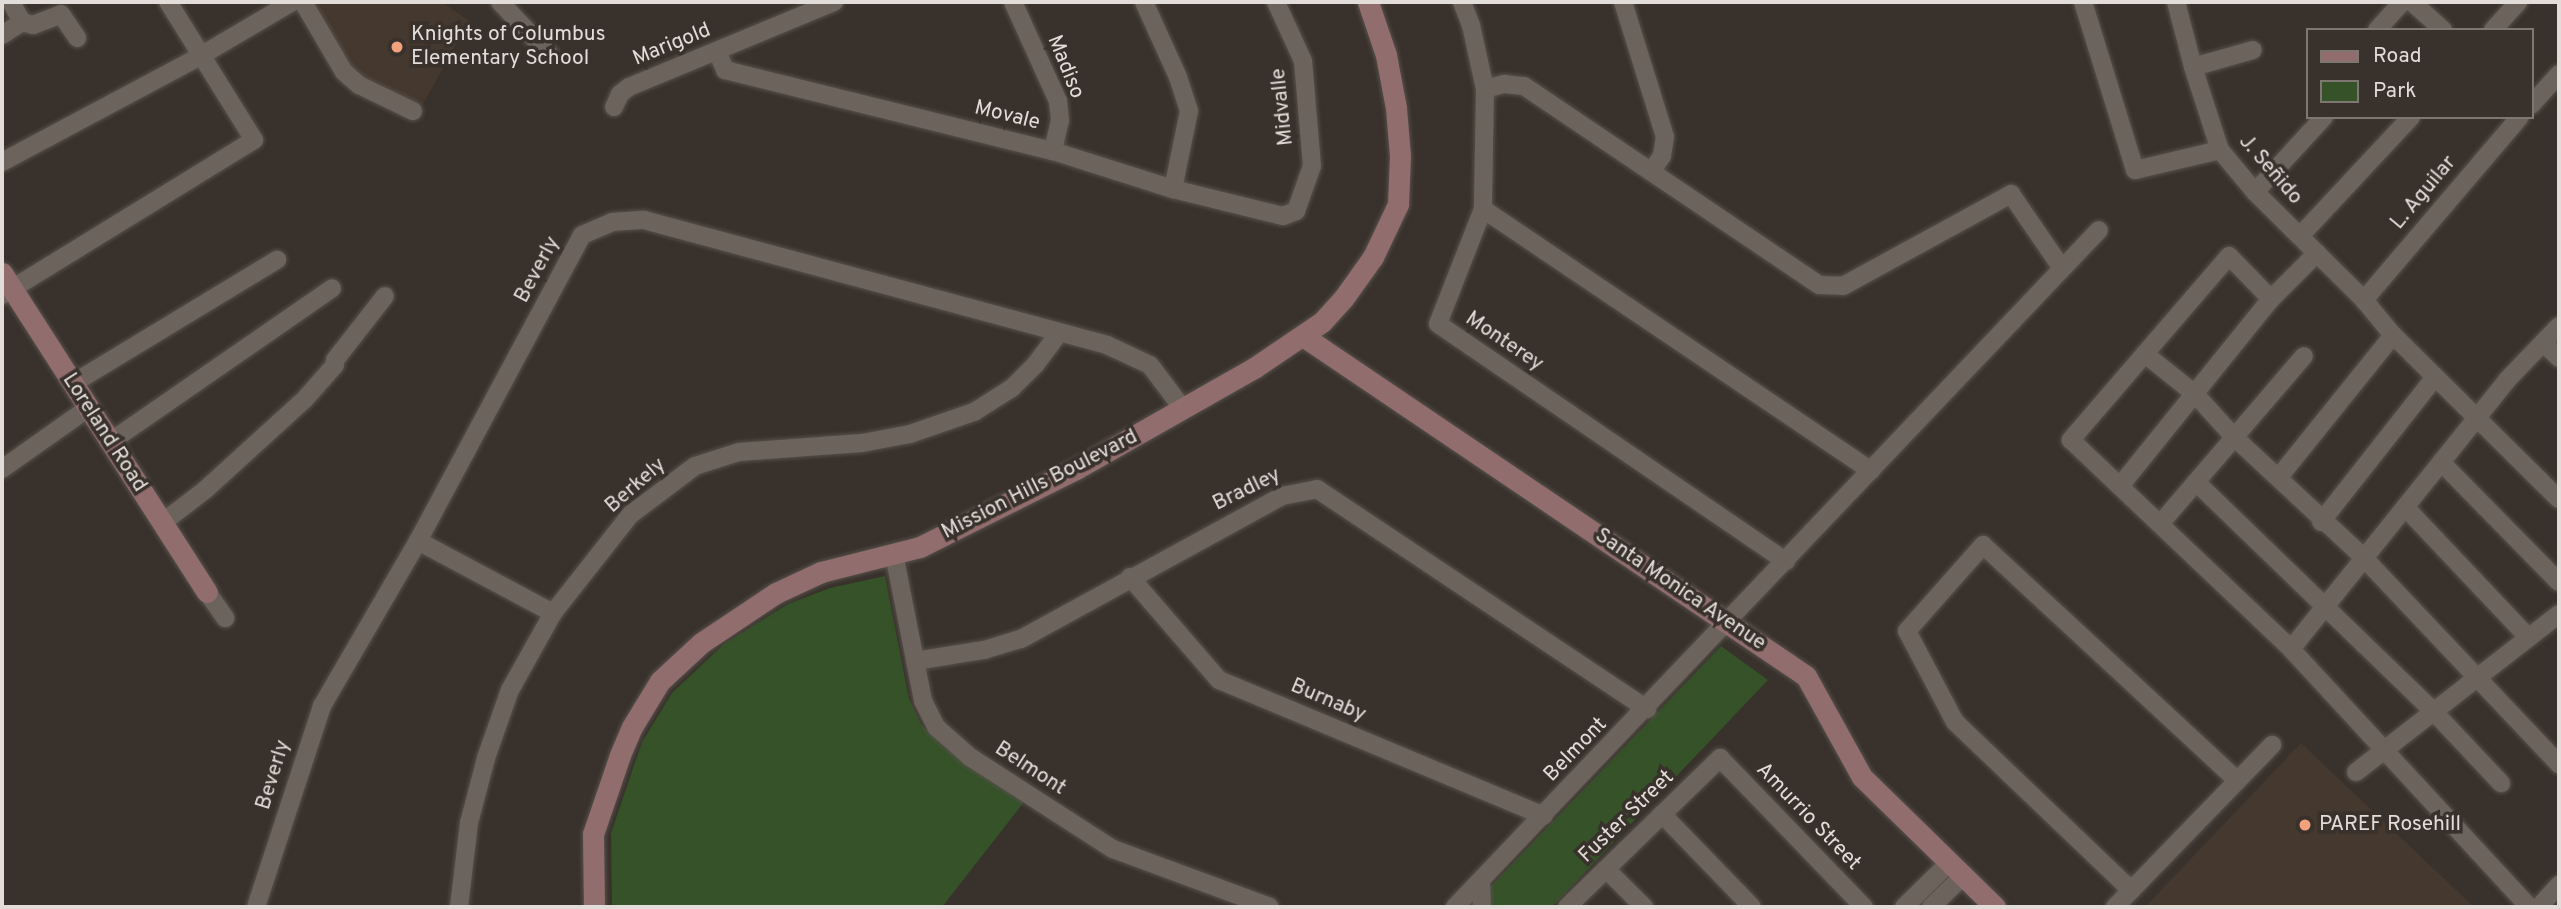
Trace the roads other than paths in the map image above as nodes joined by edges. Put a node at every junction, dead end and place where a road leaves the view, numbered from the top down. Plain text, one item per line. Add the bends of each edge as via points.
1 (11, 2) edge
2 (169, 2) edge
3 (292, 2) edge
4 (303, 2) edge
5 (500, 2) edge
6 (834, 2) edge
7 (1013, 2) edge
8 (1144, 2) edge
9 (1276, 2) edge
10 (1368, 2) edge
11 (1462, 2) edge
12 (1623, 2) edge
13 (2083, 2) edge
14 (2176, 2) edge
15 (2402, 2) edge
16 (2412, 2) edge
17 (2518, 2) edge
18 (22, 22) junction
19 (2378, 28) edge
20 (2440, 28) edge
21 (2495, 28) edge
22 (2, 35) edge
23 (77, 38) dead end
24 (2253, 50) dead end
25 (717, 51) junction
26 (202, 55) junction
27 (550, 55) dead end
28 (2193, 67) junction
29 (2559, 74) edge
30 (1485, 89) junction
31 (2533, 103) edge
32 (614, 107) dead end
33 (413, 111) dead end
34 (2322, 119) edge
35 (2409, 119) edge
36 (2518, 119) edge
37 (2220, 150) junction
38 (1053, 151) junction
39 (2, 162) edge
40 (1651, 172) junction
41 (1173, 189) junction
42 (2255, 192) junction
43 (1483, 209) junction
44 (1296, 211) joint
45 (2099, 230) dead end
46 (2300, 236) junction
47 (2317, 253) junction
48 (276, 260) dead end
49 (2061, 267) junction
50 (5, 286) edge
51 (332, 288) dead end
52 (385, 296) dead end
53 (2271, 299) junction
54 (2364, 300) junction
55 (2559, 326) edge
56 (1058, 334) junction
57 (2393, 335) junction
58 (1303, 336) junction
59 (2543, 343) junction
60 (2145, 354) junction
61 (2304, 356) dead end
62 (2559, 358) edge
63 (2435, 377) junction
64 (72, 384) junction
65 (2196, 394) junction
66 (88, 408) junction
67 (1184, 409) junction
68 (2476, 418) junction
69 (2234, 438) junction
70 (110, 442) junction
71 (2441, 462) junction
72 (2, 469) edge
73 (1871, 471) junction
74 (2279, 477) junction
75 (2196, 482) junction
76 (2120, 486) junction
77 (2559, 499) edge
78 (2405, 507) junction
79 (2321, 522) junction
80 (162, 523) junction
81 (2161, 524) junction
82 (418, 541) junction
83 (894, 554) junction
84 (2364, 558) junction
85 (1786, 561) junction
86 (1130, 578) junction
87 (2559, 582) edge
88 (207, 592) joint
89 (2325, 607) junction
90 (553, 613) junction
91 (2559, 614) edge
92 (225, 618) dead end
93 (1727, 622) junction
94 (2529, 638) junction
95 (2291, 649) junction
96 (915, 661) junction
97 (2478, 677) junction
98 (1647, 709) junction
99 (2434, 712) junction
100 (2272, 745) dead end
101 (2386, 749) junction
102 (1720, 758) joint
103 (2559, 764) edge
104 (2356, 772) dead end
105 (2237, 780) junction
106 (2501, 783) dead end
107 (1662, 814) junction
108 (1544, 816) junction
109 (1606, 869) junction
110 (1956, 869) junction
111 (1481, 883) junction
112 (2559, 886) edge
113 (2131, 890) junction
114 (256, 907) edge
115 (459, 907) edge
116 (594, 907) edge
117 (1270, 907) edge
118 (1455, 907) edge
119 (1482, 907) edge
120 (1567, 907) edge
121 (1644, 907) edge
122 (1752, 907) edge
123 (1864, 907) edge
124 (1905, 907) edge
125 (1931, 907) edge
126 (1995, 907) edge
127 (2115, 907) edge
128 (2529, 907) edge
129 (2539, 907) edge

1 - 18 street
2 - 26 street
3 - 26 street
4 - 33 street via 344,72 359,85
5 - 27 street
6 - 25 street, Marigold
7 - 38 street, Madiso via 1058,101 1060,120
8 - 41 street via 1189,111
9 - 44 street, Midvalle via 1307,78 1312,166
10 - 58 street, Mission Hills Boulevard via 1387,55 1396,108 1398,204 1373,257 1343,299
11 - 30 street, Monterey
12 - 40 street via 1665,137 1662,156
13 - 37 street via 2135,170
14 - 28 street, J. Señido
15 - 19 street
16 - 20 street
17 - 21 street
18 - 22 street
18 - 23 street via 33,25 61,14
24 - 28 street
25 - 32 street, Marigold via 629,87
25 - 38 street, Movale via 725,70
26 - 39 street
26 - 50 street via 254,140
28 - 37 street, J. Señido
29 - 31 street
30 - 40 street via 1504,84 1524,86
30 - 43 street, Monterey
34 - 42 street
35 - 46 street
36 - 54 street, L. Aguilar
37 - 42 street, J. Señido
38 - 41 street, Movale
40 - 49 street via 1819,285 1843,286 2011,194
41 - 44 street, Movale via 1283,216
42 - 46 street, J. Señido
43 - 73 street
43 - 85 street, Monterey via 1438,324
45 - 49 street, Belmont
46 - 47 street, J. Señido
47 - 53 street
47 - 54 street, J. Señido
48 - 64 street
49 - 73 street, Belmont
50 - 64 street, Loreland Road
51 - 70 street
52 - 80 street via 305,399
53 - 60 street via 2229,256
53 - 65 street
54 - 57 street, J. Señido
55 - 59 street
56 - 67 street, Beverly via 1107,345 1150,365
56 - 82 street, Beverly via 644,220 612,222 582,234
56 - 90 street, Berkely via 1012,388 974,412 910,434 862,443 739,452 695,466 630,515
57 - 63 street, J. Señido
57 - 74 street
58 - 67 street, Mission Hills Boulevard
58 - 93 street, Santa Monica Avenue
59 - 62 street
59 - 68 street
60 - 65 street
60 - 76 street via 2071,440
61 - 69 street
63 - 68 street, J. Señido
63 - 79 street
64 - 66 street, Loreland Road
65 - 69 street
65 - 76 street
66 - 70 street, Loreland Road
66 - 72 street
67 - 83 street, Mission Hills Boulevard via 976,521
68 - 71 street
68 - 77 street, J. Señido
69 - 74 street
69 - 75 street
70 - 80 street, Loreland Road
71 - 78 street
71 - 87 street
73 - 85 street, Belmont
74 - 79 street
75 - 81 street
75 - 89 street
76 - 81 street
78 - 84 street
78 - 94 street
79 - 84 street
80 - 88 street, Loreland Road
81 - 95 street
82 - 90 street
82 - 114 street, Beverly via 312,729
83 - 96 street, Belmont
83 - 116 street, Mission Hills Boulevard via 821,572 776,593 701,643 660,681 632,727 593,834
84 - 89 street
84 - 97 street
85 - 93 street, Belmont
86 - 96 street, Bradley via 1021,639
86 - 98 street, Bradley via 1282,496 1317,489
86 - 108 street, Burnaby via 1219,680
88 - 92 street
89 - 95 street
89 - 99 street
90 - 115 street, Berkely via 510,690 486,758 469,823
91 - 94 street
93 - 98 street, Belmont
93 - 110 street, Santa Monica Avenue via 1806,676 1862,777
94 - 97 street
95 - 101 street
96 - 117 street, Belmont via 923,701 936,727 970,757 1113,849
97 - 99 street
97 - 103 street
98 - 108 street, Belmont
99 - 101 street
99 - 106 street
100 - 105 street
101 - 104 street
101 - 128 street
102 - 107 street, Fuster Street
102 - 123 street, Amurrio Street
105 - 113 street
105 - 113 street via 1983,545 1907,631 1955,722
107 - 109 street, Fuster Street
107 - 122 street
108 - 111 street, Belmont
109 - 120 street, Fuster Street
109 - 121 street
110 - 124 street
110 - 125 street
110 - 126 street, Santa Monica Avenue
111 - 118 street, Belmont
111 - 119 street
112 - 129 street
113 - 127 street

